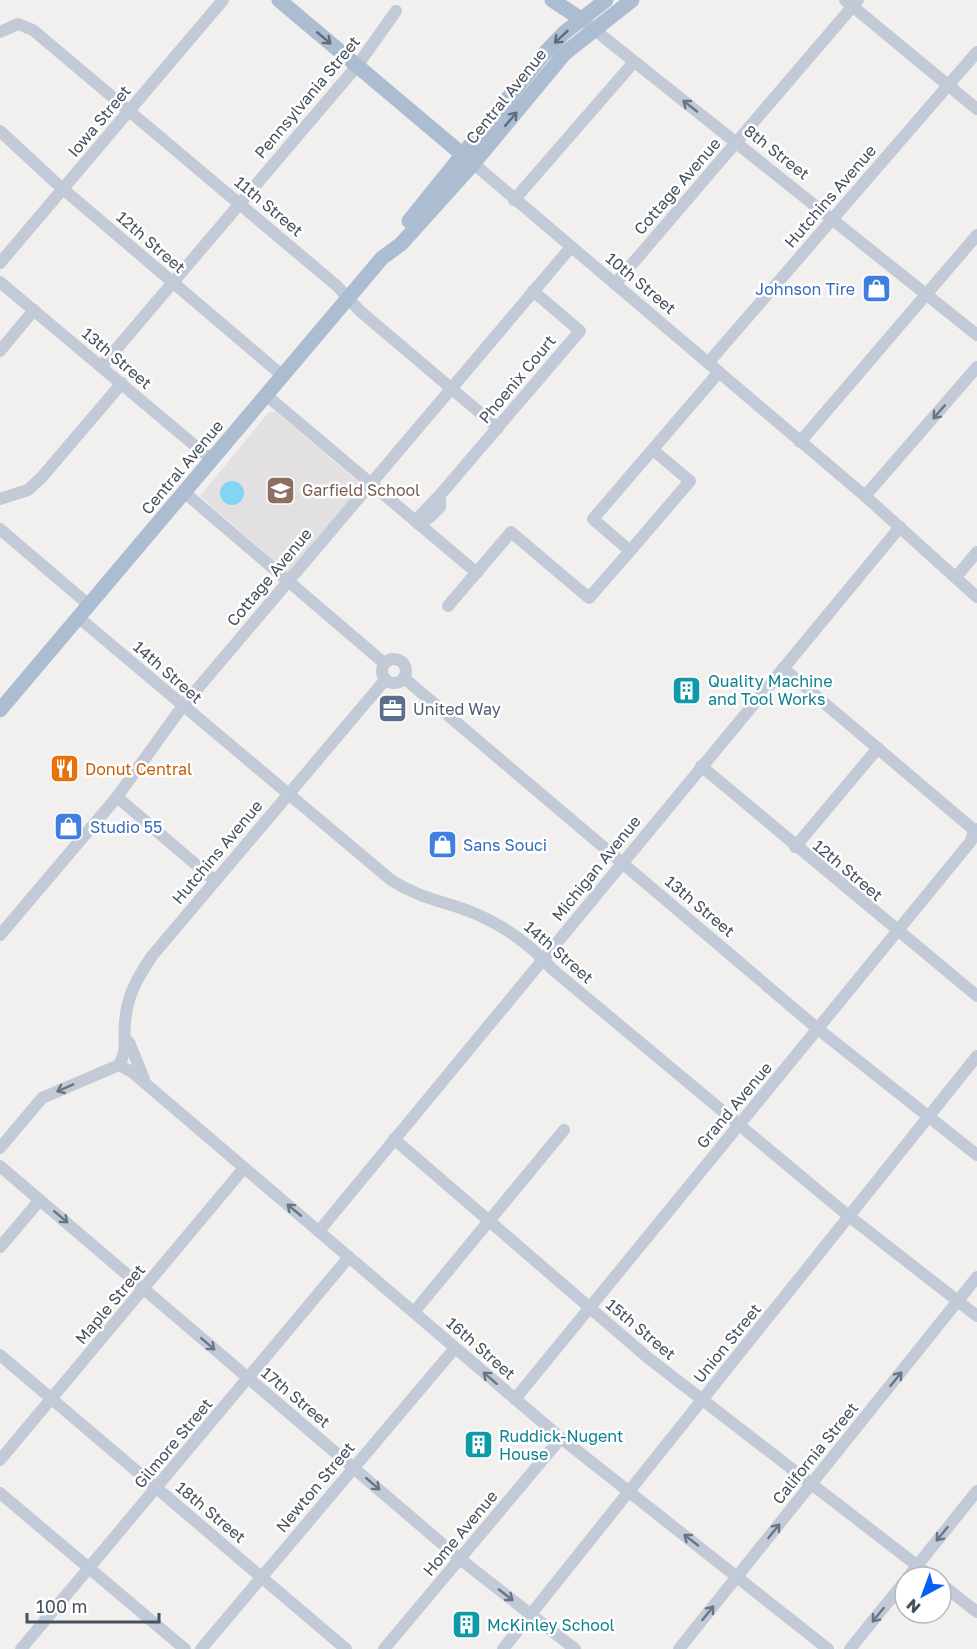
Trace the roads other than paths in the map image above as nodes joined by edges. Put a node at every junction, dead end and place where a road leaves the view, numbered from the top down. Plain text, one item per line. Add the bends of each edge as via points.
1 (223, 0) edge
2 (279, 0) edge
3 (552, 0) edge
4 (606, 0) edge
5 (632, 0) edge
6 (852, 2) edge
7 (396, 11) dead end
8 (587, 24) junction
9 (5, 29) edge
10 (977, 51) edge
11 (634, 62) junction
12 (357, 66) junction
13 (948, 85) junction
14 (977, 109) edge
15 (128, 111) junction
16 (0, 131) edge
17 (736, 142) junction
18 (469, 159) junction
19 (64, 188) junction
20 (514, 200) junction
21 (240, 203) junction
22 (832, 219) junction
23 (977, 235) edge
24 (571, 247) junction
25 (0, 263) edge
26 (0, 282) edge
27 (173, 282) junction
28 (615, 284) junction
29 (533, 291) junction
30 (926, 294) junction
31 (348, 298) junction
32 (34, 310) junction
33 (977, 335) edge
34 (0, 351) edge
35 (708, 363) junction
36 (101, 367) junction
37 (977, 368) edge
38 (719, 372) junction
39 (283, 376) junction
40 (122, 383) junction
41 (451, 388) junction
42 (266, 395) junction
43 (498, 428) junction
44 (800, 442) junction
45 (653, 450) junction
46 (212, 460) junction
47 (370, 484) junction
48 (184, 492) junction
49 (865, 496) junction
50 (0, 499) edge
51 (416, 522) junction
52 (900, 527) junction
53 (0, 529) edge
54 (630, 550) junction
55 (977, 552) edge
56 (477, 573) junction
57 (956, 577) junction
58 (289, 580) junction
59 (977, 597) edge
60 (89, 605) junction
61 (448, 606) dead end
62 (78, 617) junction
63 (384, 663) junction
64 (783, 668) junction
65 (404, 678) junction
66 (385, 680) junction
67 (182, 706) junction
68 (0, 710) edge
69 (878, 748) junction
70 (701, 766) junction
71 (287, 794) junction
72 (117, 797) junction
73 (976, 831) edge
74 (795, 847) junction
75 (622, 863) junction
76 (215, 880) junction
77 (897, 932) junction
78 (0, 935) edge
79 (543, 958) junction
80 (977, 996) edge
81 (124, 1025) junction
82 (818, 1029) junction
83 (977, 1056) edge
84 (119, 1065) junction
85 (147, 1085) junction
86 (928, 1117) junction
87 (739, 1125) junction
88 (564, 1130) dead end
89 (394, 1139) junction
90 (0, 1149) edge
91 (977, 1155) edge
92 (0, 1166) edge
93 (244, 1168) junction
94 (40, 1200) junction
95 (850, 1216) junction
96 (489, 1222) junction
97 (319, 1231) junction
98 (0, 1247) edge
99 (349, 1257) junction
100 (977, 1277) edge
101 (144, 1289) junction
102 (958, 1301) junction
103 (591, 1309) junction
104 (414, 1312) junction
105 (977, 1316) edge
106 (455, 1348) junction
107 (0, 1355) edge
108 (248, 1378) junction
109 (52, 1399) junction
110 (515, 1399) junction
111 (702, 1401) junction
112 (561, 1438) junction
113 (0, 1460) edge
114 (353, 1467) junction
115 (811, 1485) junction
116 (156, 1487) junction
117 (977, 1491) edge
118 (629, 1492) junction
119 (0, 1493) edge
120 (460, 1559) junction
121 (916, 1565) edge
122 (918, 1565) edge
123 (88, 1568) junction
124 (261, 1576) junction
125 (737, 1576) junction
126 (953, 1593) edge
127 (893, 1596) edge
128 (977, 1612) edge
129 (531, 1614) junction
130 (21, 1649) edge
131 (185, 1649) edge
132 (201, 1649) edge
133 (346, 1649) edge
134 (384, 1649) edge
135 (503, 1649) edge
136 (575, 1649) edge
137 (679, 1649) edge
138 (828, 1649) edge
139 (850, 1649) edge

1 - 15 street, Iowa Street
2 -> 12 main road, 10th Street
3 - 8 main road, 8th Street
4 - 8 main road, Central Avenue
5 - 8 main road, Central Avenue
6 - 13 street
6 - 17 street, Cottage Avenue
7 - 12 street, Pennsylvania Street
8 - 11 street, 8th Street
8 - 18 main road, Central Avenue via 530,69
9 - 15 street, 11th Street via 26,26 33,30
10 - 13 street, Hutchins Avenue
17 -> 11 street, 8th Street
11 - 20 street
12 - 18 main road, 10th Street
12 - 21 street, Pennsylvania Street
13 - 14 street
13 - 22 street, Hutchins Avenue
15 - 19 street, Iowa Street
15 - 21 street, 11th Street
16 - 19 street, 12th Street
17 - 22 street, 8th Street
17 - 28 street, Cottage Avenue
18 - 20 street, 10th Street
18 - 31 main road, Central Avenue via 395,238 392,249
19 - 25 street, Iowa Street
19 - 27 street, 12th Street
20 - 24 street, 10th Street
21 - 27 street, Pennsylvania Street
21 - 31 street, 11th Street
22 - 30 street, 8th Street
22 - 35 street, Hutchins Avenue
23 - 30 street
24 - 28 street, 10th Street
24 - 29 street, Cottage Avenue
26 - 32 street, 13th Street
27 - 36 street, Pennsylvania Street
27 - 39 street, 12th Street
28 - 35 street, 10th Street
29 - 41 street, Cottage Avenue
29 - 43 street, Phoenix Court via 580,331
30 - 33 street, 8th Street
30 - 44 street
31 - 39 main road, Central Avenue
31 - 41 street, 11th Street
32 - 34 street
32 - 36 street, 13th Street
35 - 38 street, 10th Street
36 - 40 street, 13th Street
37 -> 49 street
38 - 44 street, 10th Street
38 - 45 street
39 - 42 main road, Central Avenue
40 - 46 street, 13th Street
40 - 50 street via 42,477 28,490
41 - 43 street, 11th Street
41 - 47 street, Cottage Avenue
42 - 46 main road, Central Avenue
42 - 47 street
43 - 51 street, Phoenix Court via 440,495 440,507 430,517
44 - 49 street, 10th Street
45 - 54 street via 593,519
45 - 54 street via 690,481
46 - 48 main road, Central Avenue
47 - 51 street
47 - 58 street, Cottage Avenue
48 - 58 street
48 - 60 main road, Central Avenue
49 - 52 street, 10th Street
51 - 56 street
52 - 57 street, 10th Street
52 - 64 street, Michigan Avenue
53 - 60 street
54 - 56 street via 589,598 511,532
55 - 57 street
56 - 61 street
57 - 59 street, 10th Street
58 - 63 street
58 - 67 street, Cottage Avenue
60 - 62 main road, Central Avenue
62 - 67 street, 14th Street
62 - 68 main road, Central Avenue
63 - 65 street via 393,658 401,660 406,667
63 - 66 street via 381,672
64 - 69 street
64 - 70 street, Michigan Avenue
65 - 66 street via 397,683
65 - 75 street, 13th Street
66 - 71 street, Hutchins Avenue
67 - 71 street, 14th Street
67 - 72 street, Cottage Avenue
69 - 73 street
69 - 74 street
70 - 74 street, 12th Street
70 - 75 street, Michigan Avenue
71 - 76 street, Hutchins Avenue
71 - 79 street, 14th Street via 392,880 411,892 488,919
72 - 76 street
72 - 78 street, Cottage Avenue
73 - 77 street, Grand Avenue
74 - 77 street, 12th Street
75 - 79 street, Michigan Avenue
75 - 82 street, 13th Street
76 - 81 street, Hutchins Avenue via 138,977 128,999
77 - 80 street, 12th Street
77 - 82 street, Grand Avenue
79 - 87 street, 14th Street
79 - 89 street, Michigan Avenue
81 - 84 street, Hutchins Avenue via 126,1052
81 - 85 street
82 - 86 street, 13th Street
82 - 87 street, Grand Avenue
83 - 86 street, Union Street
84 - 85 street, 16th Street
84 -> 90 street via 42,1098
85 - 93 street, 16th Street
86 - 91 street, 13th Street
86 - 95 street, Union Street
87 - 95 street, 14th Street
87 - 103 street, Grand Avenue
88 - 96 street
89 - 96 street, 15th Street
89 - 97 street, Michigan Avenue
92 - 94 street, 17th Street
97 -> 93 street, 16th Street
93 - 101 street, Maple Street
94 - 98 street
94 -> 101 street, 17th Street
95 - 102 street, 14th Street
95 - 111 street, Union Street
96 - 103 street, 15th Street
96 - 104 street
97 - 99 street, 16th Street
99 - 104 street, 16th Street
99 - 108 street, Gilmore Street
100 - 102 street, California Street
101 -> 108 street, 17th Street
101 - 109 street, Maple Street
102 - 105 street, 14th Street
115 -> 102 street, California Street
103 - 110 street, Grand Avenue
103 - 111 street, 15th Street
104 - 106 street, 16th Street
110 -> 106 street, 16th Street
106 - 114 street, Newton Street
107 - 109 street, 18th Street
108 - 114 street, 17th Street
108 - 116 street, Gilmore Street
109 - 113 street, Maple Street
109 - 116 street, 18th Street
110 - 112 street, 16th Street
111 - 115 street, 15th Street
111 - 118 street, Union Street
112 - 118 street, 16th Street
112 - 120 street, Home Avenue
114 -> 120 street, 17th Street
114 - 124 street, Newton Street
115 - 121 street, 15th Street
125 -> 115 street, California Street
116 - 123 street, Gilmore Street
116 - 124 street, 18th Street
117 -> 122 street
125 -> 118 street, 16th Street
118 - 129 street, Union Street
119 - 123 street
120 -> 129 street, 17th Street
120 - 134 street, Home Avenue
123 - 130 street, Gilmore Street
123 - 131 street
124 - 132 street, Newton Street
124 - 133 street, 18th Street
137 -> 125 street, California Street
125 - 138 street, 16th Street
126 - 128 street
127 -> 139 street
129 - 135 street, Union Street
129 - 136 street, 17th Street

